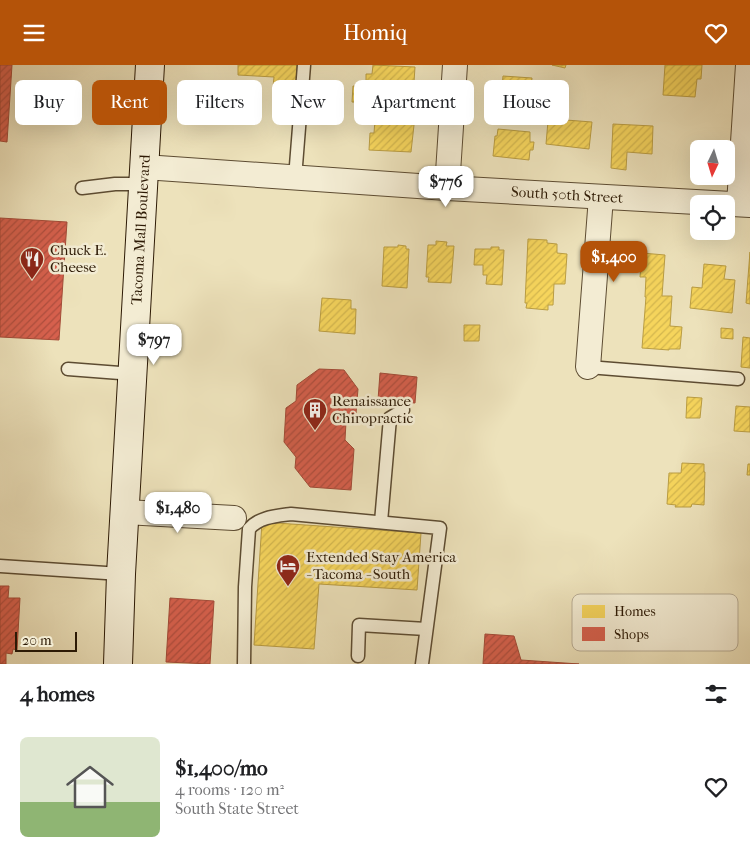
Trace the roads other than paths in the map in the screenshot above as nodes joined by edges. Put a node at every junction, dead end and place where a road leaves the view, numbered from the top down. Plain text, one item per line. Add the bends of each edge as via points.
1 (150, 65) edge
2 (304, 65) edge
3 (455, 65) edge
4 (748, 65) edge
5 (144, 176) junction
6 (295, 178) junction
7 (82, 188) dead end
8 (447, 188) junction
9 (601, 197) junction
10 (745, 205) edge
11 (588, 367) joint
12 (68, 369) dead end
13 (133, 374) junction
14 (738, 379) dead end
15 (403, 410) dead end
16 (125, 512) junction
17 (234, 517) dead end
18 (381, 522) junction
19 (0, 566) edge
20 (121, 573) junction
21 (426, 629) junction
22 (358, 656) dead end
23 (118, 664) edge
24 (244, 664) edge
25 (422, 664) edge

1 - 5 main road, Tacoma Mall Boulevard
2 - 6 lane
3 - 8 street
4 - 10 street
5 - 6 street, South 50th Street
5 - 7 lane
5 - 13 main road, Tacoma Mall Boulevard
6 - 8 street, South 50th Street
8 - 9 street, South 50th Street
9 - 10 street, South 50th Street
9 - 11 street
11 - 14 lane
12 - 13 lane
13 - 16 main road, Tacoma Mall Boulevard
15 - 18 lane via 390,418
16 - 17 street
16 - 20 main road, Tacoma Mall Boulevard
18 - 21 lane via 440,529
18 - 24 lane via 291,514 269,517 254,524 250,529 248,549
19 - 20 lane
20 - 23 main road, Tacoma Mall Boulevard
21 - 22 lane via 359,625
21 - 25 lane

